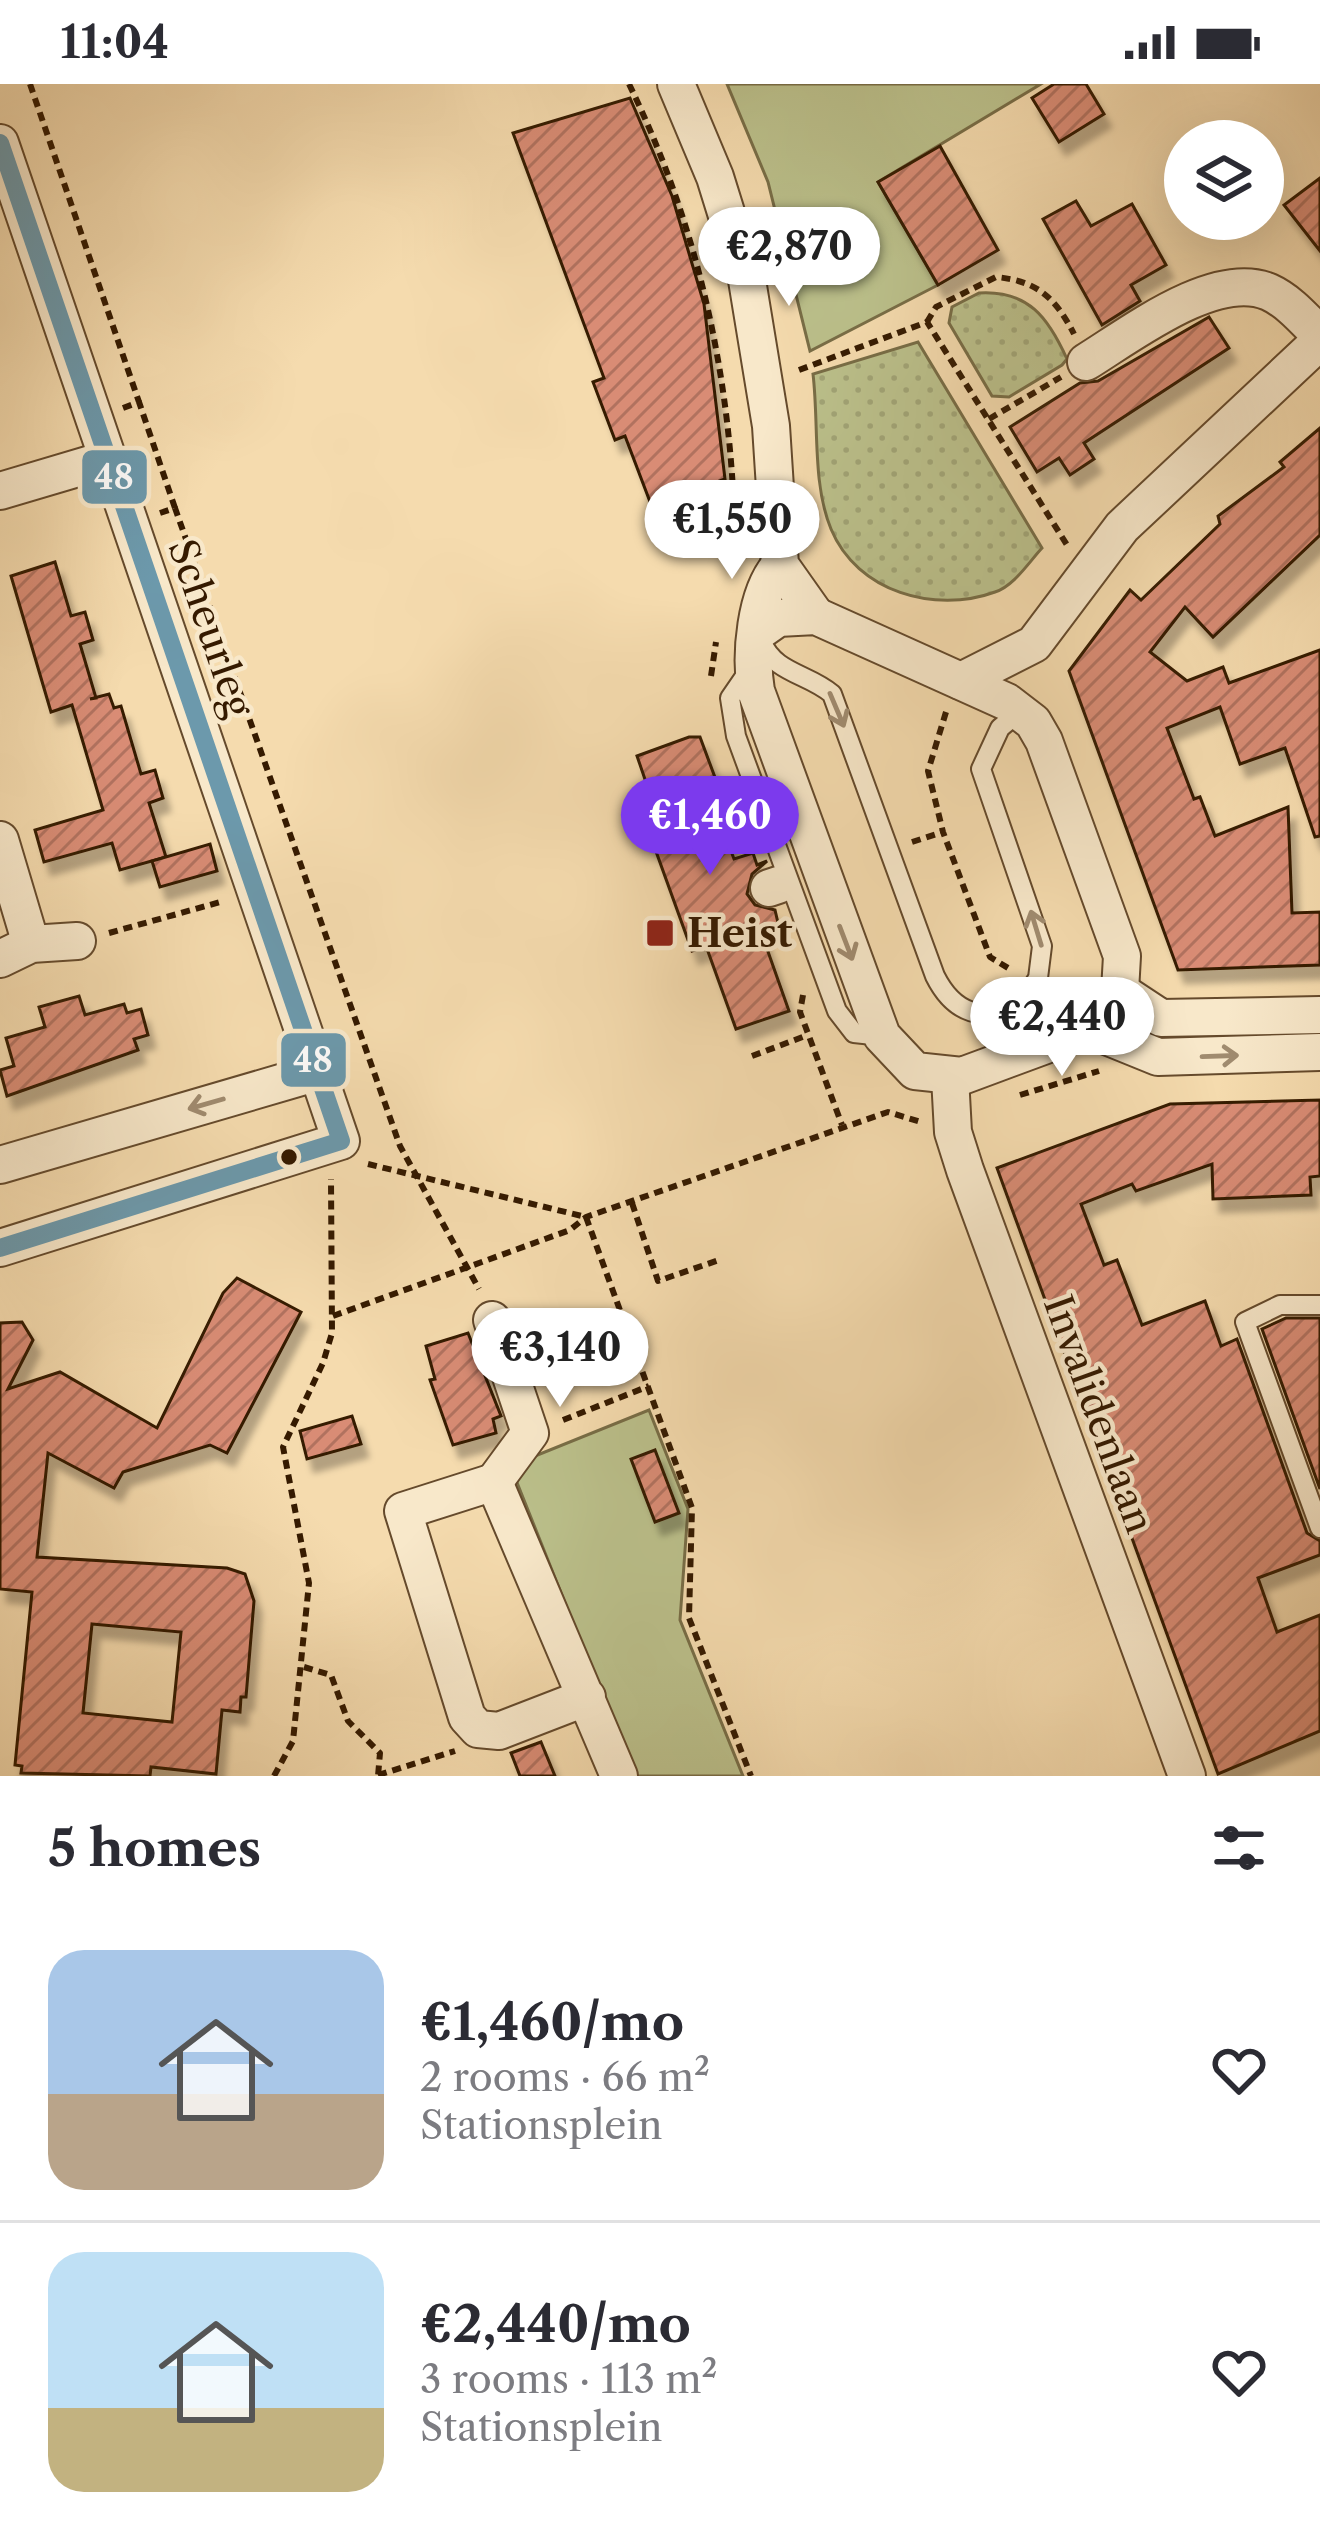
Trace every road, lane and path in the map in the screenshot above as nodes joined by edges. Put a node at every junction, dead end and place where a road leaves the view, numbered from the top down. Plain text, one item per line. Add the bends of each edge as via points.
1 (30, 84) edge
2 (629, 84) edge
3 (676, 84) edge
4 (0, 143) edge
5 (927, 322) junction
6 (1320, 338) edge
7 (1086, 362) junction
8 (764, 376) junction
9 (139, 402) junction
10 (94, 417) junction
11 (989, 420) junction
12 (108, 459) junction
13 (0, 490) edge
14 (175, 508) junction
15 (131, 524) junction
16 (780, 565) junction
17 (1085, 573) junction
18 (735, 587) dead end
19 (816, 616) junction
20 (716, 642) dead end
21 (745, 642) junction
22 (1034, 644) junction
23 (961, 681) junction
24 (1026, 717) junction
25 (0, 840) edge
26 (257, 892) junction
27 (77, 941) joint
28 (15, 951) edge
29 (1120, 991) junction
30 (1320, 1016) edge
31 (1089, 1029) junction
32 (808, 1035) dead end
33 (1320, 1052) edge
34 (752, 1056) dead end
35 (319, 1072) junction
36 (950, 1077) junction
37 (912, 1118) dead end
38 (333, 1144) junction
39 (0, 1165) edge
40 (415, 1176) junction
41 (632, 1202) junction
42 (586, 1216) junction
43 (0, 1248) edge
44 (719, 1261) dead end
45 (467, 1266) junction
46 (1320, 1305) edge
47 (333, 1316) junction
48 (492, 1321) joint
49 (649, 1385) junction
50 (530, 1433) junction
51 (494, 1482) junction
52 (1320, 1528) edge
53 (304, 1667) junction
54 (587, 1696) junction
55 (426, 1762) dead end
56 (378, 1775) edge
57 (274, 1776) edge
58 (619, 1776) edge
59 (752, 1776) edge
60 (1187, 1776) edge

1 - 9 path
2 - 18 path via 681,206 711,306 735,495
3 - 8 street via 729,218
4 - 10 street, Scheurleg
5 - 7 path via 976,283 1020,279 1055,300
5 - 8 path
5 - 11 path
6 - 7 street via 1270,292 1219,292 1185,302
6 - 17 street via 1122,527
7 - 11 path
8 - 16 street
9 - 10 path
9 - 14 path
10 - 12 street, Scheurleg
11 - 17 path
12 - 13 street
12 - 15 street, Scheurleg
14 - 15 path
14 - 40 path
15 - 26 street, Scheurleg
16 - 19 street
16 - 21 street
17 - 22 street
19 - 21 street via 778,617
19 - 23 street
20 - 21 path
21 -> 24 lane via 832,694 935,976 956,1006 985,1015 1022,1003 1043,963 980,769 1000,728
21 -> 36 street via 802,825 882,1036 903,1064
22 - 23 street
22 - 24 street
23 - 24 street
24 - 29 street via 1052,758 1118,935
25 - 28 street
26 - 27 path
26 - 35 street, Scheurleg
27 - 28 street
29 - 30 street via 1161,1018
29 - 31 street
31 -> 33 street via 1158,1058
31 - 36 street
32 - 34 path
35 - 38 street, Scheurleg
35 -> 39 street
36 - 60 street, Invalidenlaan via 964,1170
37 - 41 path via 865,1118
38 - 40 path via 356,1161
38 - 43 street
38 - 47 path
40 - 42 path
40 - 45 path
41 - 42 path
41 - 44 path via 658,1281
42 - 45 path via 570,1230
42 - 49 path
45 - 47 path
45 - 48 path
46 - 52 lane via 1280,1305 1245,1322
47 - 53 path via 323,1363 283,1447 309,1583
48 - 50 street
49 - 50 path
49 - 59 path via 692,1508 689,1618
50 - 51 street
51 - 54 street
51 - 54 street via 403,1511 467,1718 478,1729 499,1731
53 - 56 path via 331,1675 347,1721 380,1753
53 - 57 path via 293,1741
54 - 58 street
55 - 56 path

